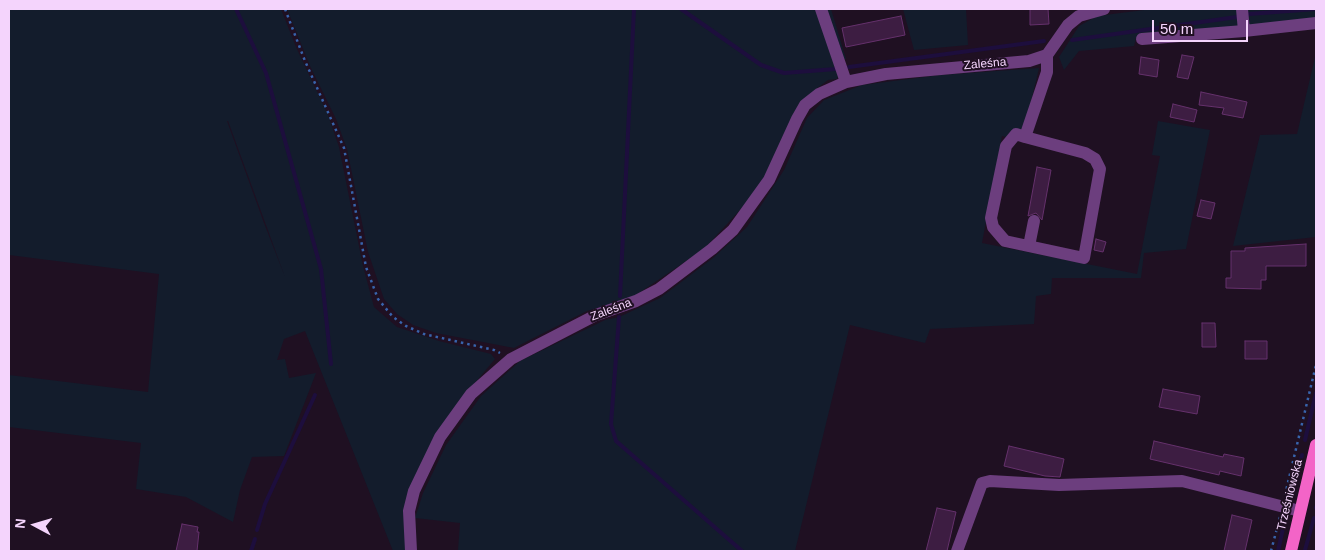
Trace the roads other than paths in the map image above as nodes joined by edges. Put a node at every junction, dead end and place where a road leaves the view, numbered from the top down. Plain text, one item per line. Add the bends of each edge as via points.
1 (821, 9) edge
2 (1104, 9) edge
3 (1242, 9) edge
4 (1316, 23) edge
5 (1244, 31) junction
6 (1142, 39) dead end
7 (1047, 55) junction
8 (846, 82) junction
9 (1025, 137) junction
10 (1034, 221) dead end
11 (1029, 246) junction
12 (1316, 444) edge
13 (1300, 511) junction
14 (411, 551) edge
15 (957, 551) edge
16 (1290, 551) edge

1 - 8 street
2 - 7 street via 1079,16 1068,25
3 - 5 street
4 - 5 street
5 - 6 street
7 - 8 street, Zaleśna via 1029,61 924,69
7 - 9 street via 1046,72
8 - 14 street, Zaleśna via 805,105 769,180 733,230 706,255 659,289 596,315 510,359 471,394 440,437 414,491 410,511
9 - 11 street via 1016,134 1006,146 991,218 993,228 1005,241
9 - 11 street via 1085,153 1095,159 1100,169 1084,258
10 - 11 street
12 - 13 main road, Trześniowska
13 - 15 street via 1182,481 1059,485 990,481 982,483
13 - 16 main road, Trześniowska

